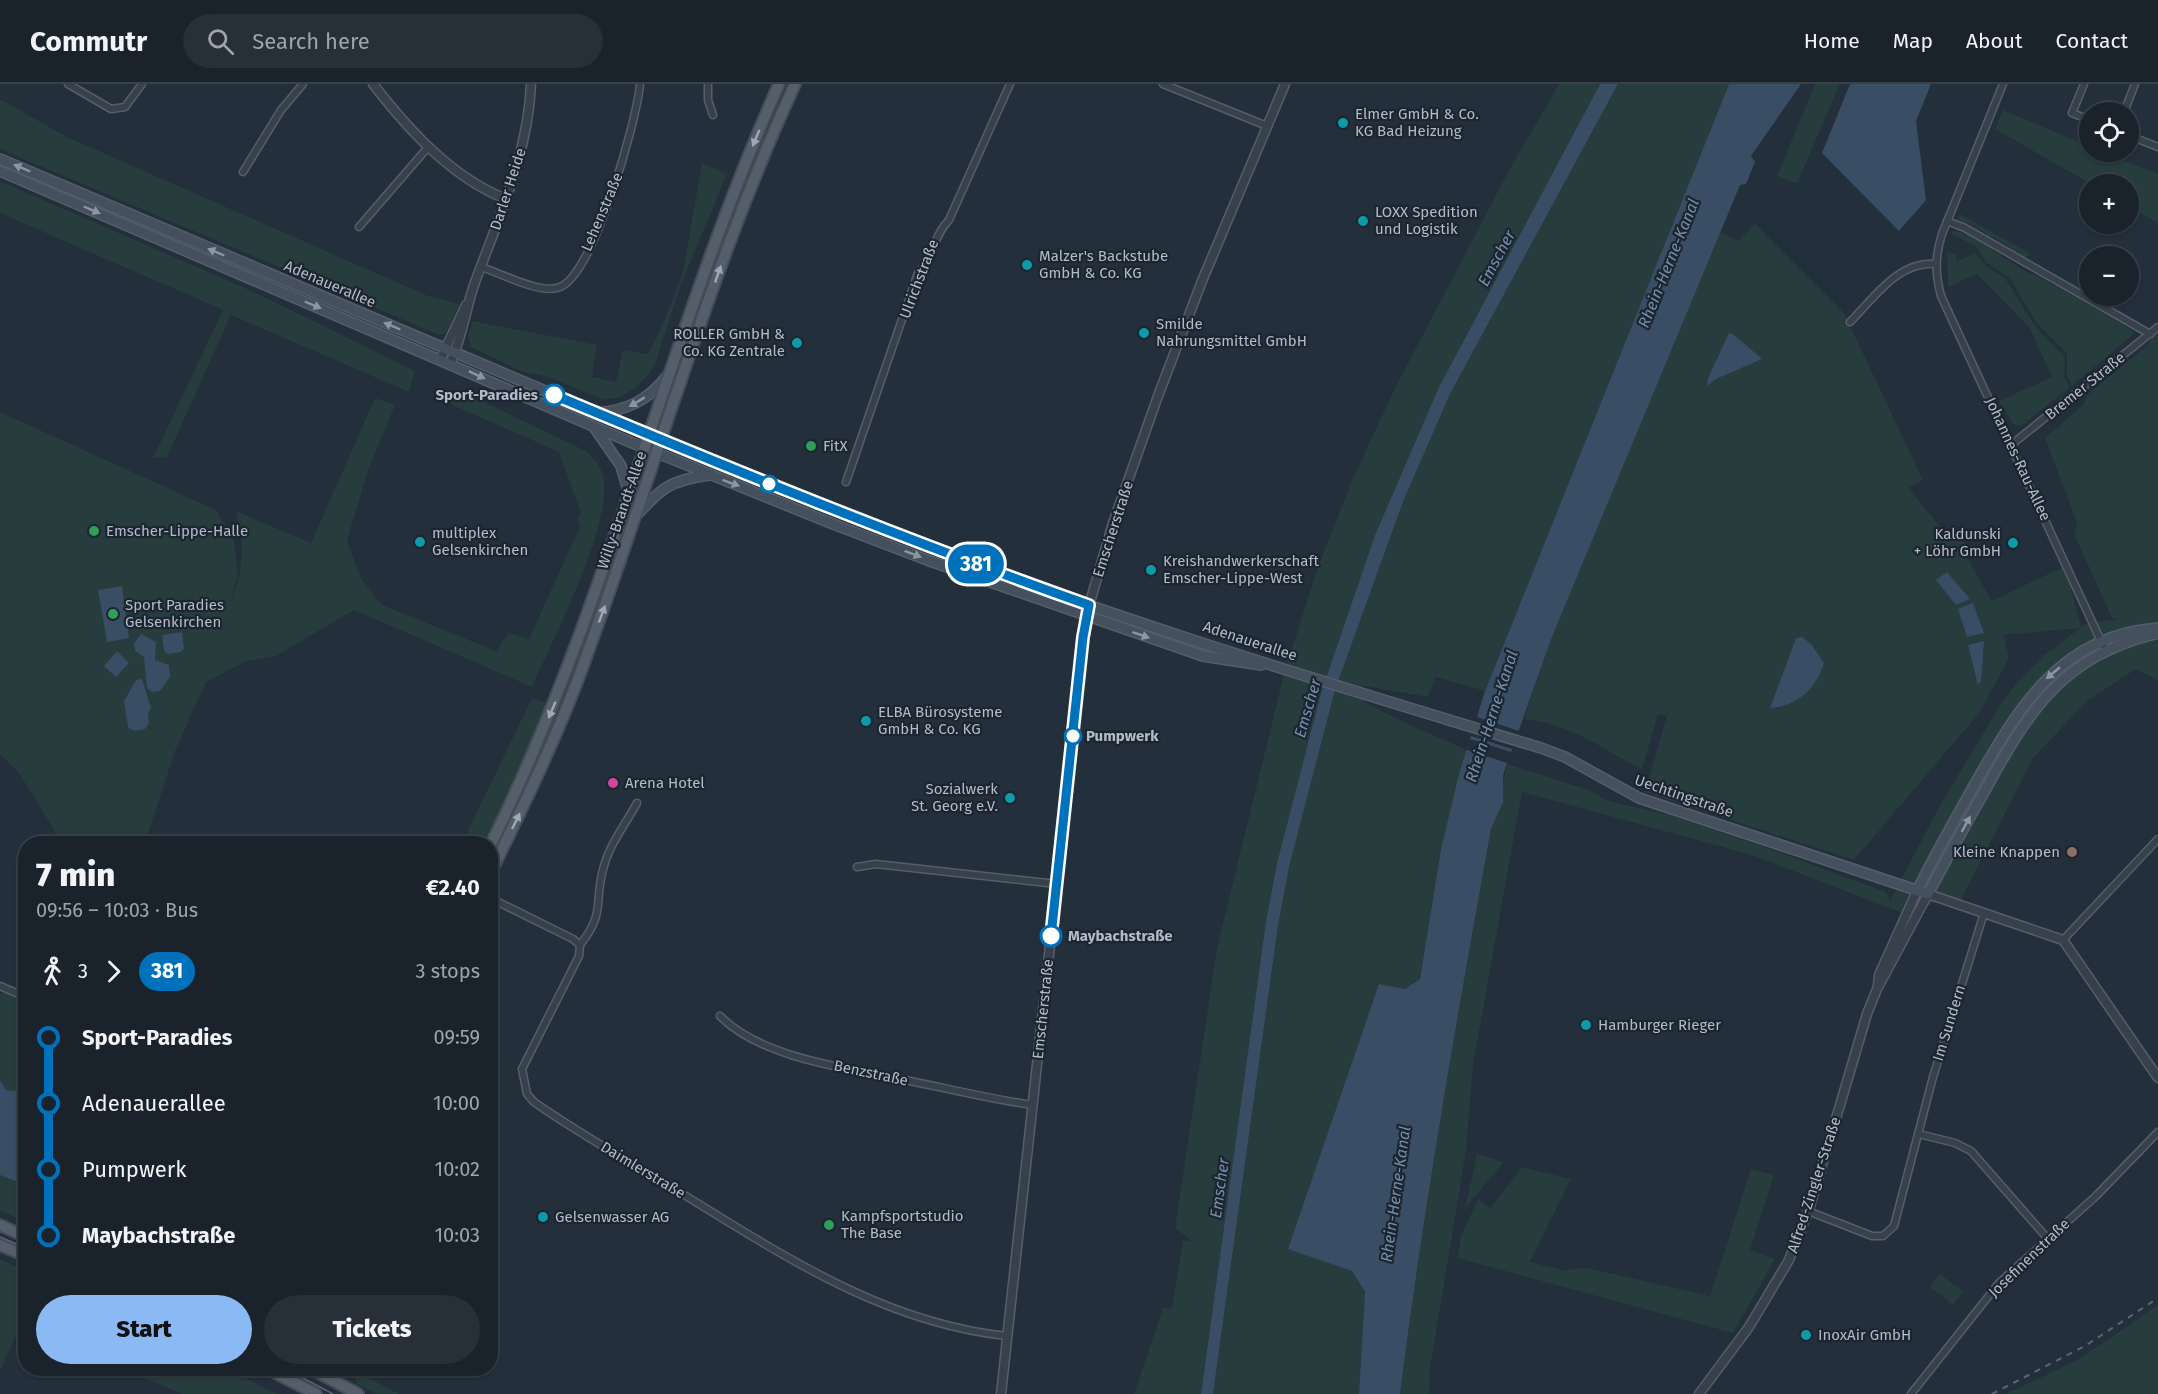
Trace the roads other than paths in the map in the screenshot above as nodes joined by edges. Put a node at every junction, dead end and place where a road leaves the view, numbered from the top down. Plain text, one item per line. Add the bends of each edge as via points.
1 (68, 84) edge
2 (142, 84) edge
3 (303, 84) edge
4 (373, 84) edge
5 (531, 84) edge
6 (640, 84) edge
7 (708, 84) edge
8 (779, 84) edge
9 (795, 84) edge
10 (1010, 84) edge
11 (1163, 84) edge
12 (1285, 84) edge
13 (2003, 84) edge
14 (2084, 84) edge
15 (2135, 84) edge
16 (2128, 102) edge
17 (713, 115) dead end
18 (2079, 115) edge
19 (1267, 126) junction
20 (2139, 139) edge
21 (429, 146) junction
22 (2158, 147) edge
23 (0, 159) edge
24 (0, 171) edge
25 (243, 172) dead end
26 (506, 199) junction
27 (1947, 221) junction
28 (359, 227) dead end
29 (1935, 264) junction
30 (481, 267) junction
31 (1850, 322) dead end
32 (2158, 327) edge
33 (2150, 334) junction
34 (450, 350) junction
35 (445, 362) junction
36 (669, 375) junction
37 (597, 413) junction
38 (592, 426) junction
39 (649, 436) junction
40 (662, 441) junction
41 (2011, 445) junction
42 (645, 448) junction
43 (657, 453) junction
44 (710, 475) junction
45 (846, 482) dead end
46 (629, 495) junction
47 (636, 516) junction
48 (1089, 605) junction
49 (1086, 615) junction
50 (2158, 628) edge
51 (2158, 633) edge
52 (2102, 642) junction
53 (2106, 652) junction
54 (1299, 673) junction
55 (637, 803) dead end
56 (494, 836) edge
57 (2158, 839) edge
58 (498, 857) edge
59 (857, 867) dead end
60 (1057, 884) junction
61 (1917, 891) junction
62 (1928, 894) junction
63 (498, 902) edge
64 (1984, 913) junction
65 (2063, 940) junction
66 (580, 945) junction
67 (0, 986) edge
68 (1877, 989) junction
69 (18, 994) edge
70 (720, 1016) dead end
71 (2158, 1078) edge
72 (1032, 1105) junction
73 (2158, 1132) edge
74 (1919, 1134) junction
75 (1809, 1211) junction
76 (0, 1225) edge
77 (18, 1233) edge
78 (2048, 1239) junction
79 (0, 1245) edge
80 (18, 1253) edge
81 (1007, 1336) junction
82 (281, 1376) edge
83 (325, 1376) edge
84 (316, 1394) edge
85 (358, 1394) edge
86 (1000, 1394) edge
87 (1699, 1394) edge
88 (1911, 1394) edge

1 - 2 street via 111,109 125,106
3 - 25 street via 281,110
4 - 21 street
5 - 26 street, Darler Heide via 522,150
6 - 30 street, Lehenstraße via 628,143 607,207 568,282 557,288 540,287
7 - 17 street
8 -> 36 main road, Willy-Brandt-Allee via 723,220
40 -> 9 main road, Willy-Brandt-Allee via 729,241
10 - 45 street, Ulrichstraße via 949,220 937,232 928,264 918,273
11 - 19 street
12 - 19 street, Emscherstraße
13 - 27 street, Johannes-Rau-Allee
14 - 18 street via 2073,113
15 - 16 street
19 - 48 street, Emscherstraße via 1158,396
20 - 22 street
21 - 26 street via 482,187
21 - 28 street
34 -> 23 main road, Adenauerallee
24 -> 35 main road, Adenauerallee
26 - 30 street, Darler Heide
27 - 29 street, Johannes-Rau-Allee
27 - 33 street
29 - 31 street via 1906,267
29 - 41 street, Johannes-Rau-Allee via 1941,296
30 - 34 street, Darler Heide
32 - 33 street, Bremer Straße
33 - 41 street, Bremer Straße
34 - 35 street, Darler Heide
34 - 37 main road, Adenauerallee
35 -> 38 main road, Adenauerallee
36 -> 37 main road via 639,403
36 - 39 main road, Willy-Brandt-Allee
37 - 39 main road, Adenauerallee
38 - 42 main road, Adenauerallee
38 - 46 main road via 621,466
39 - 40 main road, Adenauerallee
39 - 42 main road, Willy-Brandt-Allee
40 - 43 main road, Willy-Brandt-Allee
40 - 48 main road, Adenauerallee via 928,547
41 - 52 street, Johannes-Rau-Allee
42 - 43 main road, Adenauerallee
42 - 46 main road, Willy-Brandt-Allee
43 - 44 main road, Adenauerallee
43 - 47 main road, Willy-Brandt-Allee
44 - 47 main road via 670,484
44 -> 49 main road, Adenauerallee via 927,560
46 -> 56 main road, Willy-Brandt-Allee via 563,683
58 -> 47 main road, Willy-Brandt-Allee via 583,665
48 - 49 street, Emscherstraße
48 - 54 main road, Adenauerallee
49 -> 54 main road, Adenauerallee via 1203,656
49 - 60 street, Emscherstraße
50 - 52 main road
51 - 53 main road
52 - 53 street, Johannes-Rau-Allee
52 -> 61 main road via 2055,670 2024,704
62 -> 53 main road via 2032,710 2063,679
54 - 61 main road, Uechtingstraße via 1565,757 1639,798
55 - 66 street, Daimlerstraße via 607,857 598,915
57 - 65 street
59 - 60 street via 876,864
60 - 72 street, Emscherstraße
61 - 62 main road, Uechtingstraße
61 - 68 street, Alfred-Zingler-Straße via 1879,975
62 - 64 street, Uechtingstraße
62 - 68 street, Alfred-Zingler-Straße
63 - 66 street
64 - 65 street, Uechtingstraße
64 - 74 street, Im Sundern
65 - 71 street
66 - 81 street, Daimlerstraße via 579,957 522,1069 527,1094 534,1102 829,1281 905,1314
67 - 69 street
68 - 75 street, Alfred-Zingler-Straße
70 - 72 street, Benzstraße via 753,1039 797,1055
72 - 81 street, Emscherstraße
73 - 78 street, Josefinenstraße
74 - 75 street, Im Sundern via 1899,1214 1888,1233 1872,1236
74 - 78 street via 1971,1151
75 - 87 street, Alfred-Zingler-Straße via 1775,1287
76 - 77 main road
78 - 88 street, Josefinenstraße via 1999,1283
79 - 80 main road
81 - 86 street, Emscherstraße
82 - 84 main road
83 - 85 main road

